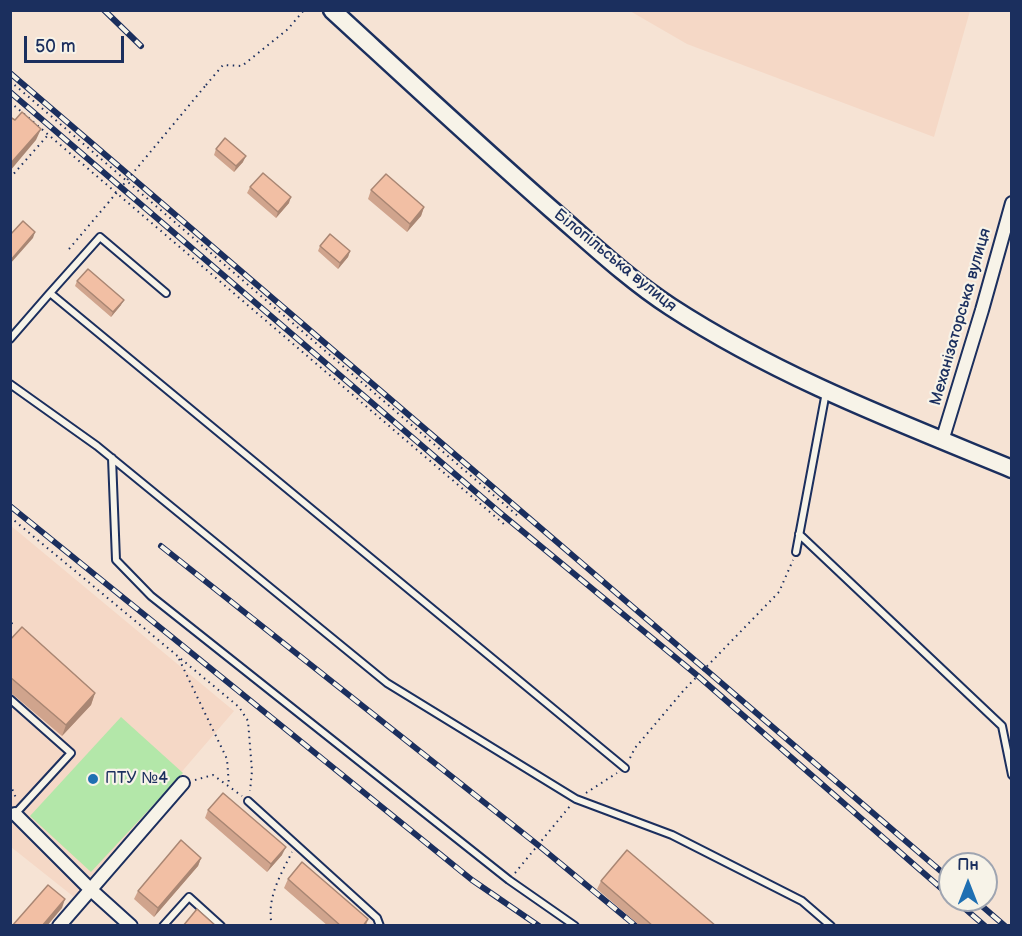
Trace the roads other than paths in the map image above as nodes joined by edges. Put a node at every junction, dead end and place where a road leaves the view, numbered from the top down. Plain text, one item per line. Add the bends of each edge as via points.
1 (332, 10) edge
2 (1011, 202) edge
3 (50, 293) junction
4 (165, 293) dead end
5 (10, 339) edge
6 (10, 384) edge
7 (826, 392) junction
8 (942, 441) junction
9 (112, 458) junction
10 (1011, 469) edge
11 (800, 534) junction
12 (796, 552) road end
13 (10, 699) edge
14 (625, 768) road end
15 (1011, 775) edge
16 (183, 783) road end
17 (248, 801) road end
18 (15, 811) edge
19 (90, 889) junction
20 (59, 926) edge
21 (130, 926) edge
22 (162, 926) edge
23 (221, 926) edge
24 (380, 926) edge
25 (575, 926) edge
26 (831, 926) edge

1 - 7 main road, Білопільська вулиця via 482,148 605,256 669,306 739,349
2 - 8 street, Механізаторська вулиця
3 - 4 lane via 100,237
3 - 5 lane
3 - 14 lane
6 - 9 lane
7 - 8 main road, Білопільська вулиця
7 - 11 lane
8 - 10 main road, Білопільська вулиця
9 - 25 lane via 116,560 130,575 151,596 509,880
9 - 26 lane via 387,683 576,799 672,835 802,901
11 - 12 lane
11 - 15 lane via 1002,726
13 - 18 lane via 71,753
16 - 19 street
17 - 24 lane via 377,918
18 - 19 street
19 - 20 street
19 - 21 street
22 - 23 lane via 189,897

